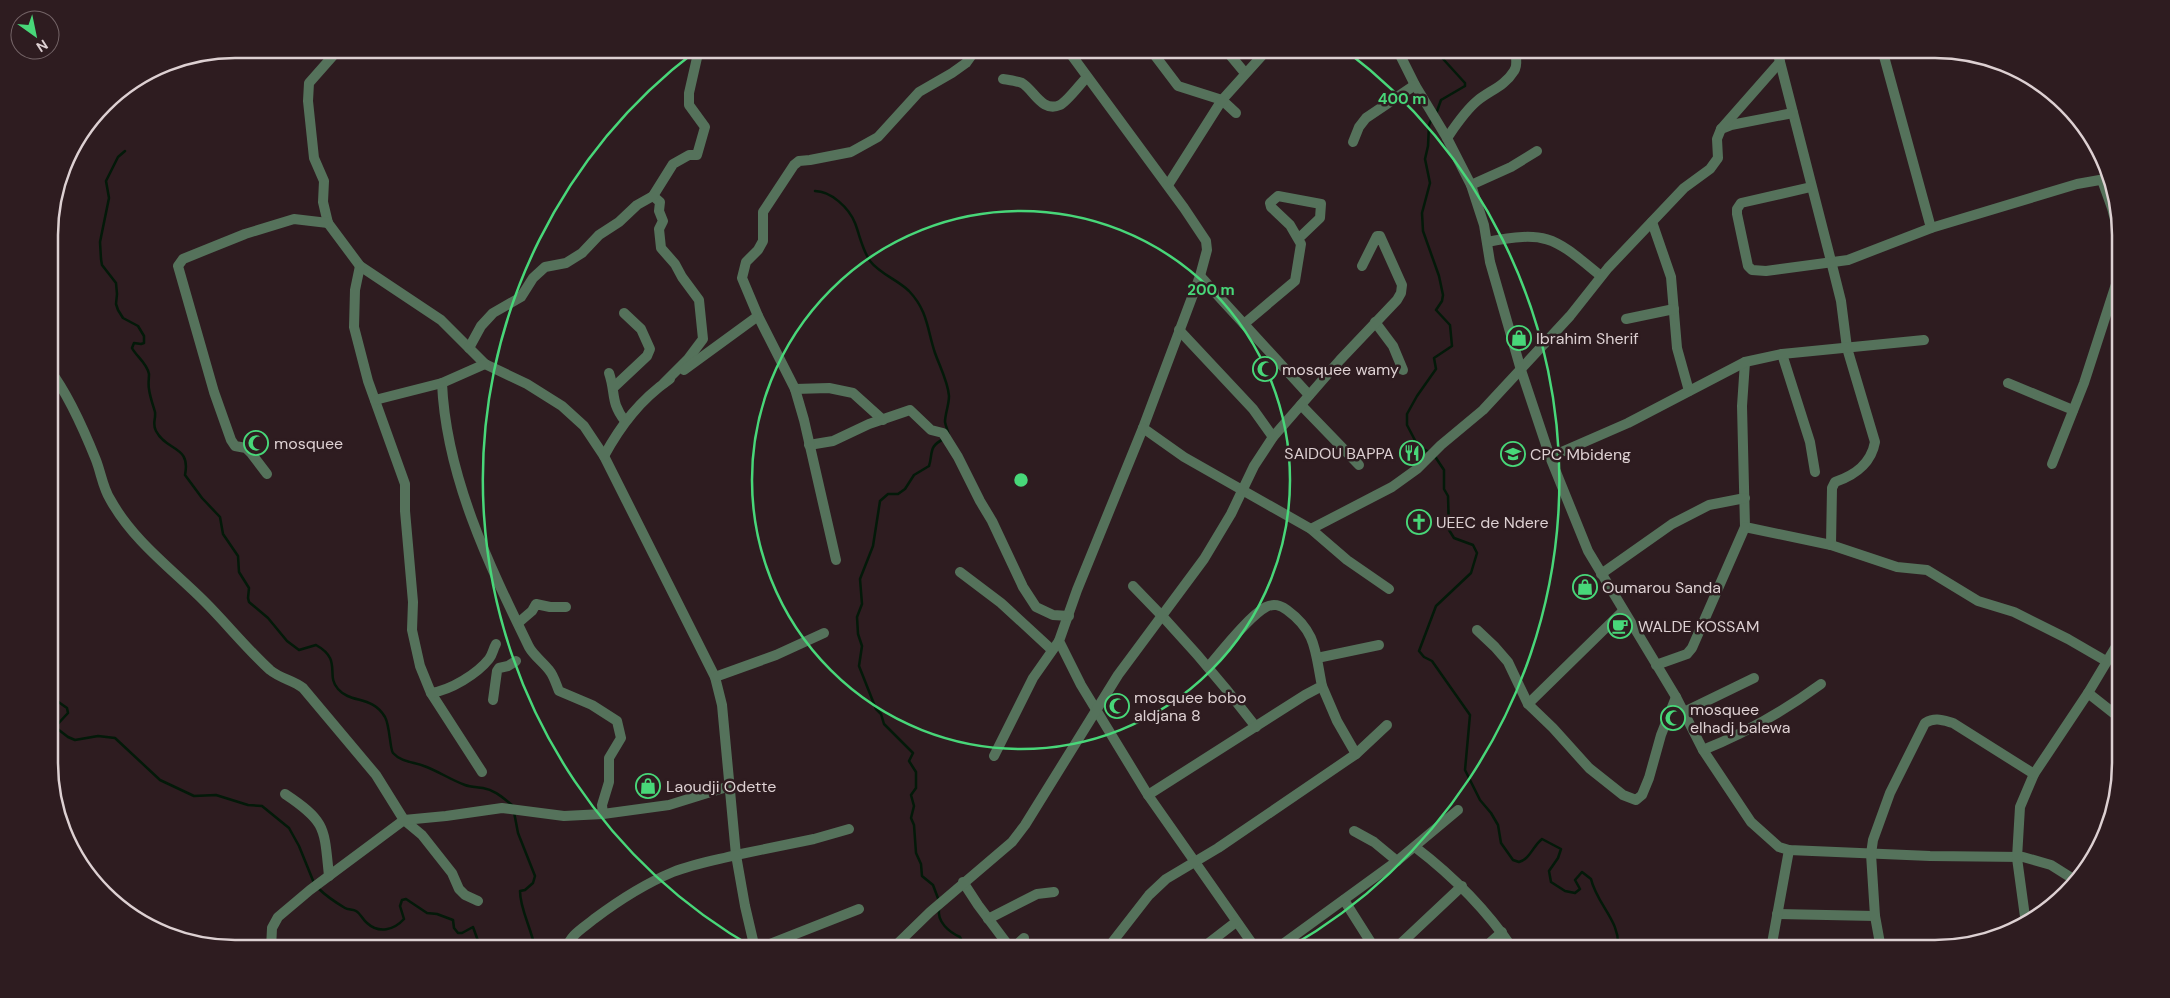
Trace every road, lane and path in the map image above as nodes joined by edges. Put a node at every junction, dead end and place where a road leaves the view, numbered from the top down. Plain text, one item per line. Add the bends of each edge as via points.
1 (331, 58) edge
2 (697, 58) edge
3 (969, 58) edge
4 (1073, 58) edge
5 (1157, 58) edge
6 (1232, 58) edge
7 (1259, 58) edge
8 (1402, 58) edge
9 (1515, 58) edge
10 (1779, 58) edge
11 (1884, 58) edge
12 (1780, 62) junction
13 (1245, 73) junction
14 (1087, 77) junction
15 (1003, 78) dead end
16 (1415, 85) junction
17 (1222, 100) junction
18 (1793, 112) junction
19 (1236, 113) dead end
20 (1721, 129) junction
21 (1447, 138) junction
22 (1353, 142) dead end
23 (1537, 151) dead end
24 (2104, 180) edge
25 (1168, 185) junction
26 (1471, 185) junction
27 (1811, 187) junction
28 (654, 196) junction
29 (1652, 222) junction
30 (328, 223) junction
31 (1931, 228) junction
32 (1298, 239) junction
33 (1487, 242) junction
34 (1832, 261) junction
35 (360, 266) junction
36 (1362, 266) dead end
37 (1200, 276) junction
38 (1601, 276) junction
39 (2112, 297) edge
40 (1674, 309) junction
41 (624, 313) dead end
42 (758, 316) junction
43 (1626, 319) dead end
44 (1375, 322) junction
45 (1244, 324) junction
46 (1179, 330) junction
47 (1924, 340) dead end
48 (469, 348) junction
49 (1847, 348) junction
50 (1782, 354) junction
51 (1746, 362) junction
52 (485, 364) junction
53 (1402, 370) dead end
54 (1521, 370) junction
55 (609, 373) dead end
56 (58, 380) edge
57 (442, 383) junction
58 (664, 383) junction
59 (2008, 383) dead end
60 (614, 387) junction
61 (795, 389) junction
62 (1689, 391) junction
63 (1309, 395) junction
64 (375, 400) junction
65 (1301, 405) junction
66 (2073, 410) junction
67 (883, 420) junction
68 (625, 421) junction
69 (1143, 428) junction
70 (1273, 437) junction
71 (809, 445) junction
72 (604, 456) junction
73 (1550, 457) junction
74 (2052, 464) dead end
75 (1359, 465) dead end
76 (1815, 472) dead end
77 (267, 474) dead end
78 (1241, 488) junction
79 (1745, 498) junction
80 (1745, 527) junction
81 (1311, 529) junction
82 (1831, 545) junction
83 (836, 560) dead end
84 (960, 572) dead end
85 (1601, 574) junction
86 (1133, 586) dead end
87 (1389, 589) dead end
88 (566, 607) dead end
89 (1623, 611) junction
90 (1069, 616) junction
91 (1163, 616) junction
92 (518, 623) junction
93 (1478, 630) dead end
94 (824, 633) dead end
95 (1059, 641) junction
96 (496, 644) dead end
97 (1379, 645) dead end
98 (531, 650) junction
99 (1052, 650) junction
100 (2112, 652) edge
101 (1317, 658) junction
102 (516, 661) junction
103 (2106, 661) junction
104 (486, 662) junction
105 (1656, 665) junction
106 (1208, 668) junction
107 (715, 677) junction
108 (1754, 678) dead end
109 (1821, 684) dead end
110 (1322, 686) junction
111 (432, 693) junction
112 (2088, 693) junction
113 (1676, 697) junction
114 (493, 700) dead end
115 (1528, 704) junction
116 (1096, 709) junction
117 (1684, 712) junction
118 (2112, 712) edge
119 (1387, 725) dead end
120 (1256, 727) junction
121 (1704, 750) junction
122 (1356, 754) junction
123 (994, 756) dead end
124 (482, 772) dead end
125 (2034, 774) junction
126 (730, 786) junction
127 (285, 794) dead end
128 (1148, 795) junction
129 (1458, 810) dead end
130 (603, 814) junction
131 (404, 820) junction
132 (849, 829) dead end
133 (1354, 831) dead end
134 (1415, 846) junction
135 (1789, 850) junction
136 (1871, 854) junction
137 (736, 855) junction
138 (2017, 858) junction
139 (1397, 861) junction
140 (1195, 864) junction
141 (327, 878) junction
142 (2071, 878) edge
143 (963, 882) junction
144 (1462, 886) junction
145 (1054, 892) dead end
146 (1344, 900) junction
147 (478, 901) dead end
148 (859, 909) dead end
149 (1777, 914) junction
150 (1875, 916) junction
151 (2025, 916) edge
152 (988, 919) junction
153 (1236, 922) junction
154 (1502, 932) junction
155 (1024, 938) dead end
156 (271, 940) edge
157 (569, 940) edge
158 (753, 940) edge
159 (779, 940) edge
160 (901, 940) edge
161 (1004, 940) edge
162 (1022, 940) edge
163 (1114, 940) edge
164 (1213, 940) edge
165 (1249, 940) edge
166 (1288, 940) edge
167 (1369, 940) edge
168 (1405, 940) edge
169 (1493, 940) edge
170 (1507, 940) edge
171 (1773, 940) edge
172 (1879, 940) edge

1 - 30 street via 309,83 308,101 314,158 324,181
2 - 28 street via 689,93 690,106 706,127 705,132 697,155 689,155 673,164
3 - 42 street via 952,73 919,92 892,124 868,144 851,152 799,160 794,165 763,212 763,241 742,270 742,278
4 - 14 street
5 - 17 street via 1178,86
6 - 13 street
7 - 13 street
8 - 16 street
9 - 21 street via 1514,71 1502,85 1478,100
10 - 12 street
11 - 31 street
12 - 18 street
12 - 20 street
13 - 17 street
14 - 15 street via 1060,105 1051,106 1045,105 1022,84
14 - 25 street
16 - 21 street
16 - 22 street via 1366,118
17 - 19 street
17 - 25 street
18 - 20 street
18 - 27 street
20 - 29 street via 1717,140 1718,158 1714,164 1684,188
21 - 26 street
23 - 26 street
24 - 31 street via 2077,184
25 - 37 street via 1206,240 1207,250
26 - 33 street
27 - 34 street
27 - 34 street via 1741,203 1737,214 1748,266 1752,270 1766,271
28 - 48 street via 599,235 582,253 566,263 545,267 520,296 493,313 481,326
28 - 58 street via 660,202 663,221 659,229 661,248 699,300 702,318 703,339
29 - 38 street
29 - 40 street via 1671,277
30 - 35 street
30 - 77 street via 294,219 235,238 183,260 178,266 231,440 235,446 246,448
31 - 34 street via 1848,260
32 - 32 street via 1320,218 1321,204 1278,196 1271,207 1290,225
32 - 45 street via 1301,244 1295,282
33 - 38 street via 1514,236 1543,237 1569,250
33 - 54 street
34 - 49 street
35 - 48 street via 440,320
35 - 64 street via 354,290 354,327
36 - 44 street via 1377,236 1380,236 1402,285 1397,300
37 - 45 street
37 - 46 street
38 - 54 street
39 - 66 street
40 - 43 street
40 - 62 street via 1677,348
41 - 60 street via 641,328 650,349 647,356
42 - 58 street
42 - 61 street
44 - 53 street via 1393,346
44 - 63 street
45 - 63 street
46 - 69 street
46 - 70 street via 1252,409
47 - 49 street
48 - 52 street
49 - 50 street
49 - 82 street via 1875,442 1864,464 1852,476 1835,482 1832,488
50 - 51 street
50 - 76 street via 1810,442
51 - 62 street
51 - 79 street via 1742,406
52 - 57 street
52 - 72 street via 528,384 562,406 584,426
54 - 73 street
54 - 81 street via 1483,410 1440,445 1417,469 1392,487
55 - 60 street
56 - 131 street via 96,460 109,498 125,523 272,671 303,688 376,775
57 - 64 street
57 - 92 street via 448,433 465,500
58 - 68 street via 648,395
59 - 66 street
60 - 68 street via 612,393 617,410
61 - 67 street via 829,388 853,393
61 - 71 street
62 - 73 street via 1628,423
63 - 65 street
64 - 111 street via 405,484 412,630 420,666
65 - 70 street
65 - 75 street
66 - 74 street
67 - 71 street via 833,441
67 - 90 street via 910,410 931,430 943,433 1036,607 1053,615
68 - 72 street
69 - 78 street via 1184,458
69 - 90 street
70 - 78 street
71 - 83 street
72 - 107 street
73 - 85 street via 1588,551
78 - 81 street
78 - 91 street via 1204,559
79 - 80 street
79 - 85 street via 1709,505 1672,524
80 - 82 street
80 - 105 street via 1692,648 1687,654
81 - 87 street via 1347,560
82 - 103 street via 1896,567 1927,570 1978,601 2014,612
84 - 99 street via 1001,603
85 - 89 street
86 - 91 street
88 - 92 street via 536,604
89 - 105 street
89 - 115 street
90 - 95 street
91 - 106 street
91 - 116 street
92 - 98 street
93 - 115 street via 1508,662
94 - 107 street
95 - 99 street
95 - 116 street
96 - 104 street
97 - 101 street
98 - 102 street
98 - 130 street via 551,672 559,691 592,705 617,722 621,738 610,758
99 - 123 street via 1033,678
100 - 103 street
101 - 106 street via 1312,636 1301,620 1274,604 1265,607
101 - 110 street
102 - 104 street via 502,664
102 - 114 street via 497,671
103 - 112 street
104 - 111 street via 467,678
105 - 113 street
106 - 120 street
107 - 126 street via 722,705
108 - 117 street
109 - 121 street via 1767,721
110 - 120 street
110 - 122 street via 1336,721
111 - 124 street
112 - 118 street
112 - 125 street
113 - 115 street via 1661,734 1649,778 1642,795 1636,800 1623,795 1589,768
113 - 117 street
116 - 128 street
116 - 143 street via 1012,842
117 - 121 street
119 - 122 street
120 - 128 street
121 - 135 street via 1751,822 1779,847
122 - 140 street
125 - 136 street via 1953,723 1932,719 1925,723 1890,793
125 - 138 street via 2020,807
126 - 130 street via 669,804
126 - 137 street
127 - 141 street via 314,815 323,829
128 - 140 street
129 - 134 street
130 - 131 street via 564,816 502,808
131 - 141 street
131 - 147 street via 422,835 452,872 459,889
132 - 137 street
133 - 139 street
134 - 139 street
134 - 144 street
135 - 136 street
135 - 149 street
136 - 138 street
136 - 150 street
137 - 157 street via 674,872 648,884 608,908
137 - 158 street
138 - 142 street via 2037,860
138 - 151 street
139 - 146 street
140 - 153 street
140 - 163 street via 1166,880 1149,895
141 - 156 street via 278,918 272,928
143 - 152 street
143 - 160 street
144 - 154 street
144 - 168 street
145 - 152 street via 1037,894
146 - 166 street
146 - 167 street
148 - 159 street
149 - 150 street
149 - 171 street
150 - 172 street
152 - 161 street
153 - 164 street
153 - 165 street
154 - 169 street
154 - 170 street
155 - 162 street

